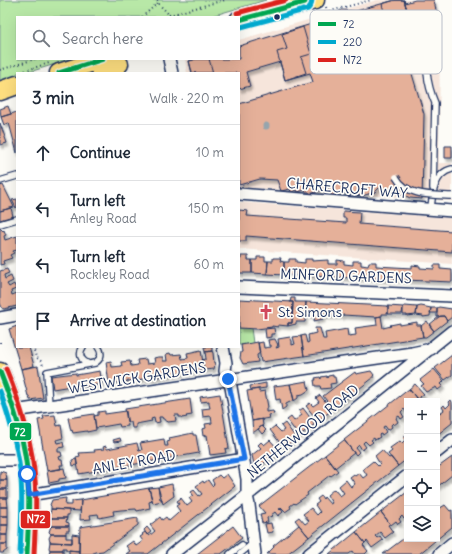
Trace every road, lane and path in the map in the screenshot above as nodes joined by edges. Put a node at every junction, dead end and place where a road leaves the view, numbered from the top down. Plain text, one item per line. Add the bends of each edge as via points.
1 (225, 0) edge
2 (371, 0) edge
3 (158, 2) edge
4 (313, 3) edge
5 (324, 10) edge
6 (336, 10) edge
7 (177, 13) junction
8 (143, 16) edge
9 (170, 16) edge
10 (179, 16) edge
11 (240, 20) edge
12 (32, 60) edge
13 (169, 60) edge
14 (115, 64) edge
15 (57, 67) edge
16 (0, 70) edge
17 (24, 72) edge
18 (105, 72) edge
19 (172, 72) edge
20 (427, 74) edge
21 (16, 86) edge
22 (0, 90) edge
23 (452, 169) edge
24 (16, 176) edge
25 (396, 177) dead end
26 (0, 181) edge
27 (433, 188) junction
28 (240, 194) edge
29 (452, 196) edge
30 (431, 209) junction
31 (452, 211) edge
32 (16, 219) edge
33 (0, 224) edge
34 (240, 287) edge
35 (452, 296) edge
36 (16, 315) edge
37 (0, 318) edge
38 (452, 331) edge
39 (33, 348) edge
40 (82, 348) edge
41 (99, 348) edge
42 (223, 348) edge
43 (430, 349) junction
44 (92, 364) junction
45 (0, 372) edge
46 (47, 372) junction
47 (228, 379) junction
48 (49, 406) junction
49 (14, 411) junction
50 (452, 440) edge
51 (440, 450) edge
52 (244, 459) junction
53 (0, 460) edge
54 (25, 460) junction
55 (404, 478) edge
56 (29, 495) junction
57 (247, 496) junction
58 (452, 543) edge
59 (250, 547) edge
60 (27, 554) edge
61 (172, 554) edge
62 (230, 554) edge
63 (240, 554) edge
64 (309, 554) edge
65 (439, 554) edge

1 - 7 path
2 - 6 path
3 - 8 path
3 - 9 path
4 - 5 path
4 - 11 main road
7 - 9 path
7 - 10 path
12 - 16 path
13 - 19 street
14 - 15 main road
14 - 18 main road via 112,70
15 - 17 path
20 - 27 lane via 429,91 435,103
21 - 22 main road
23 - 27 lane via 444,173
24 - 26 lane
25 - 29 lane, bridge via 399,183 414,193
27 - 30 lane
28 - 30 street, CHARECROFT WAY
30 - 31 street, CHARECROFT WAY
32 - 33 lane
34 - 35 street, MINFORD GARDENS
36 - 37 street
38 - 43 street, NETHERWOOD ROAD
39 - 46 path via 36,357
40 - 44 lane via 81,358 85,363
41 - 44 lane via 100,359
42 - 47 street
43 - 47 street, WESTWICK GARDENS
43 - 57 street, NETHERWOOD ROAD
44 - 46 lane
45 - 49 main road
46 - 48 lane
47 - 48 street, WESTWICK GARDENS
47 - 52 street
48 - 49 street, WESTWICK GARDENS
49 - 54 main road
50 - 51 street
52 - 56 street, ANLEY ROAD
52 - 57 street
53 - 54 street
54 - 56 main road
55 - 64 street
56 - 60 main road
57 - 59 street via 250,505
57 - 61 street, NETHERWOOD ROAD
58 - 65 street
59 - 62 lane
59 - 63 lane

